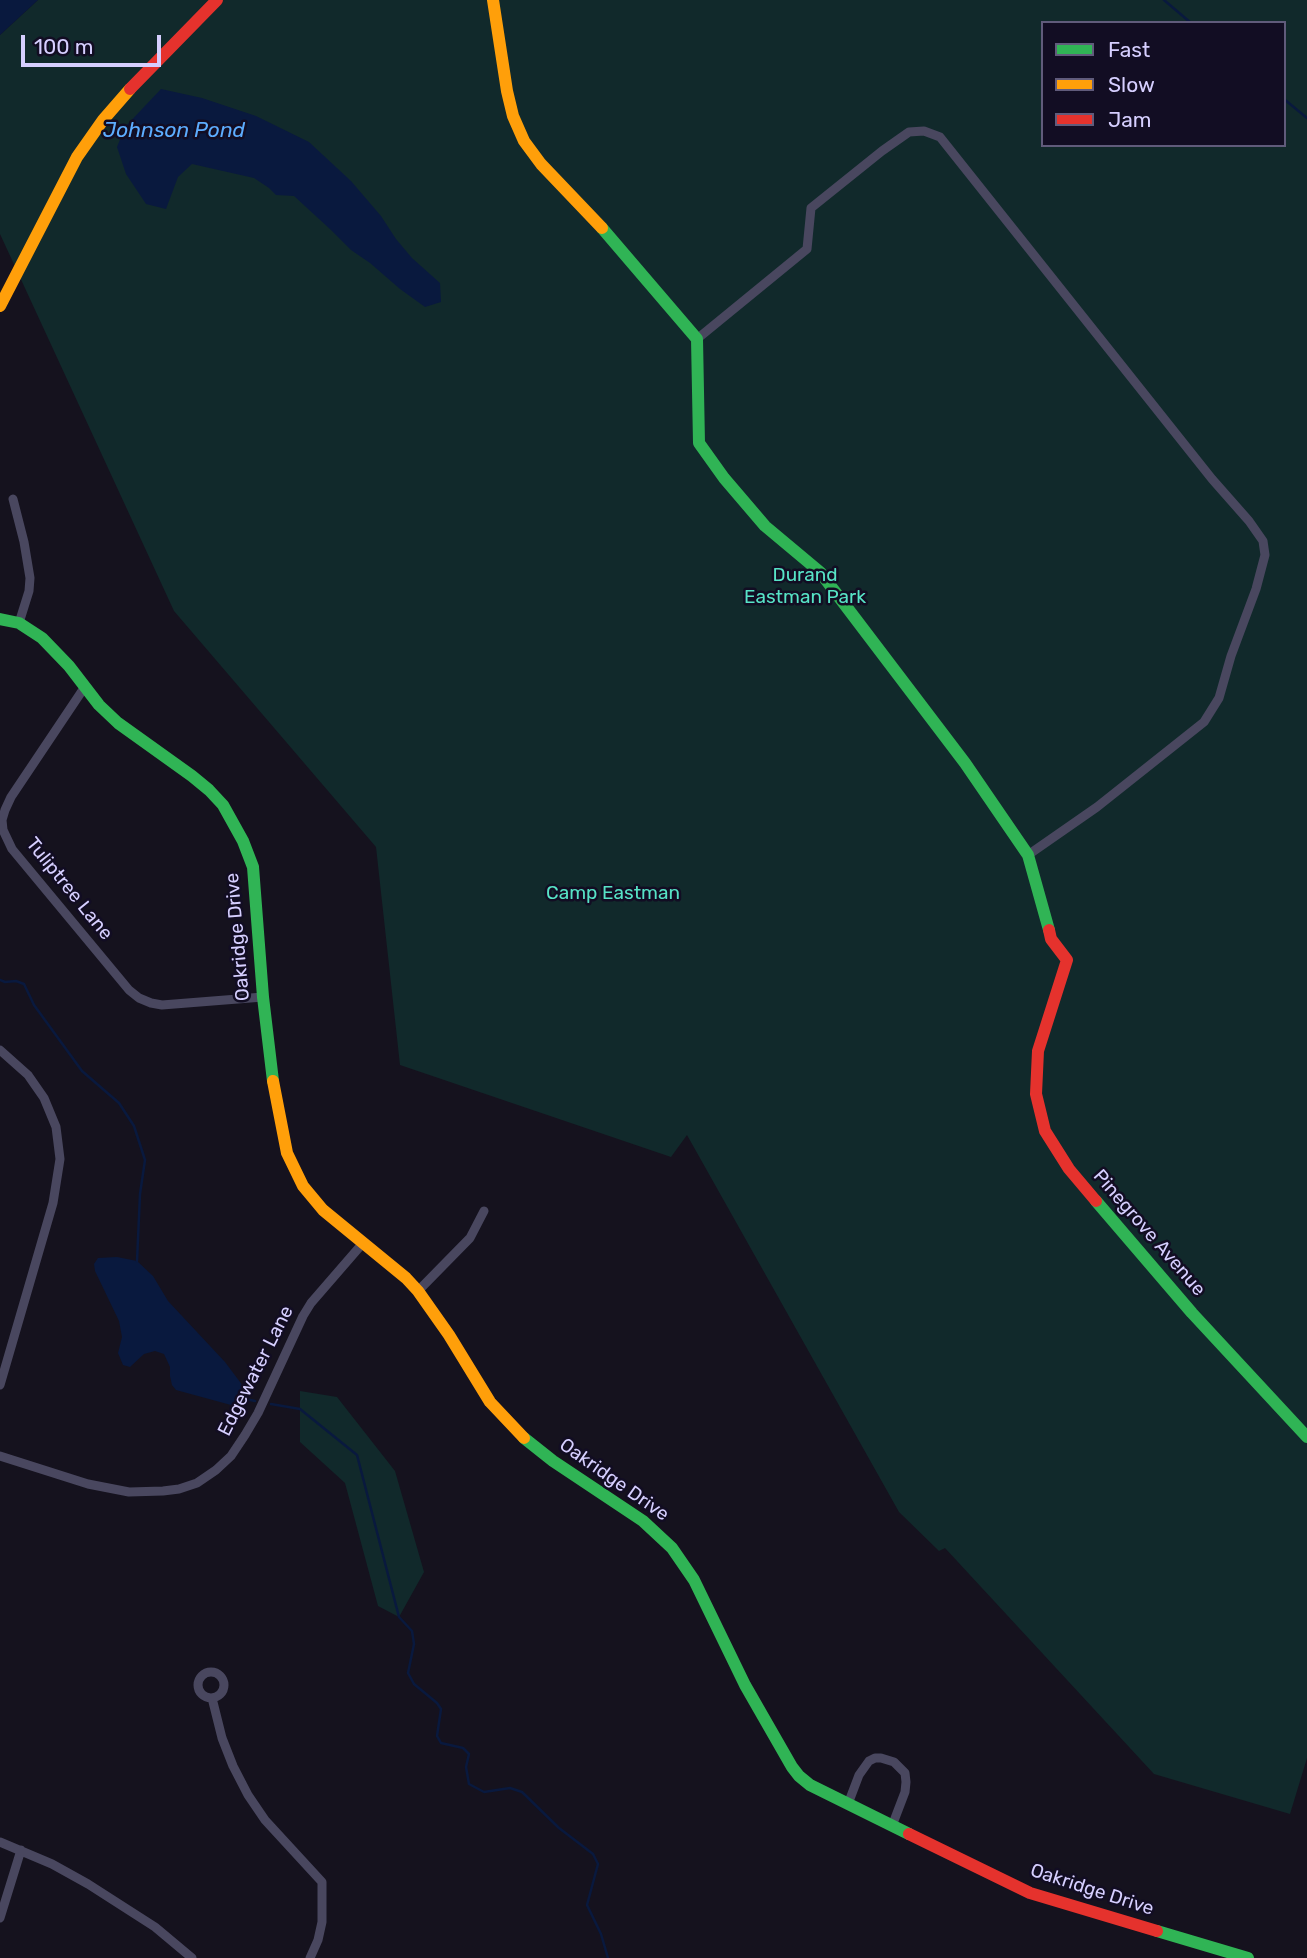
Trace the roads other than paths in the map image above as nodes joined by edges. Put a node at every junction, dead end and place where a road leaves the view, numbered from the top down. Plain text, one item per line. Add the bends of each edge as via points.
1 (217, 0) edge
2 (493, 0) edge
3 (0, 306) edge
4 (697, 339) junction
5 (13, 499) dead end
6 (0, 619) edge
7 (19, 623) junction
8 (84, 688) junction
9 (1028, 855) junction
10 (262, 997) junction
11 (0, 1050) edge
12 (484, 1211) dead end
13 (363, 1243) junction
14 (418, 1291) junction
15 (0, 1385) edge
16 (1307, 1437) edge
17 (0, 1456) edge
18 (212, 1698) dead end
19 (848, 1804) junction
20 (892, 1826) junction
21 (0, 1842) edge
22 (21, 1850) junction
23 (0, 1918) edge
24 (192, 1958) edge
25 (310, 1958) edge
26 (1248, 1958) edge

1 - 3 street via 103,120 75,161
2 - 4 street via 510,103 524,141
4 - 9 street via 699,443 765,526 820,572 965,763
4 - 9 street via 807,249 811,208 882,150 909,132 924,131 940,137 1263,541 1265,555 1255,589 1219,698 1204,722
5 - 7 street via 30,578
6 - 7 street, Oakridge Drive
7 - 8 street, Oakridge Drive via 58,653
8 - 10 street, Oakridge Drive via 118,723 209,790 233,821 253,867
8 - 10 street, Tuliptree Lane via 5,810 3,830 12,849 139,998 162,1005
9 - 16 street, Pinegrove Avenue via 1051,939 1067,960 1038,1051 1036,1094 1045,1131 1069,1169 1192,1313
10 - 13 street, Oakridge Drive via 275,1098 292,1167 323,1210
11 - 15 street via 28,1075 44,1098 56,1127 60,1159 53,1203
12 - 14 street via 470,1238
13 - 14 street, Oakridge Drive
13 - 17 street, Edgewater Lane via 311,1303 263,1403 231,1456 197,1483 179,1489 129,1492
14 - 19 street, Oakridge Drive via 490,1402 520,1435 643,1521 672,1548 694,1580 745,1685 792,1767 810,1785
18 - 25 street via 222,1738 248,1795 323,1882 322,1922
19 - 20 street, Oakridge Drive
19 - 20 street via 869,1761 894,1762 905,1773 906,1782
20 - 26 street, Oakridge Drive via 1030,1893
21 - 22 street
22 - 23 street
22 - 24 street via 126,1907

